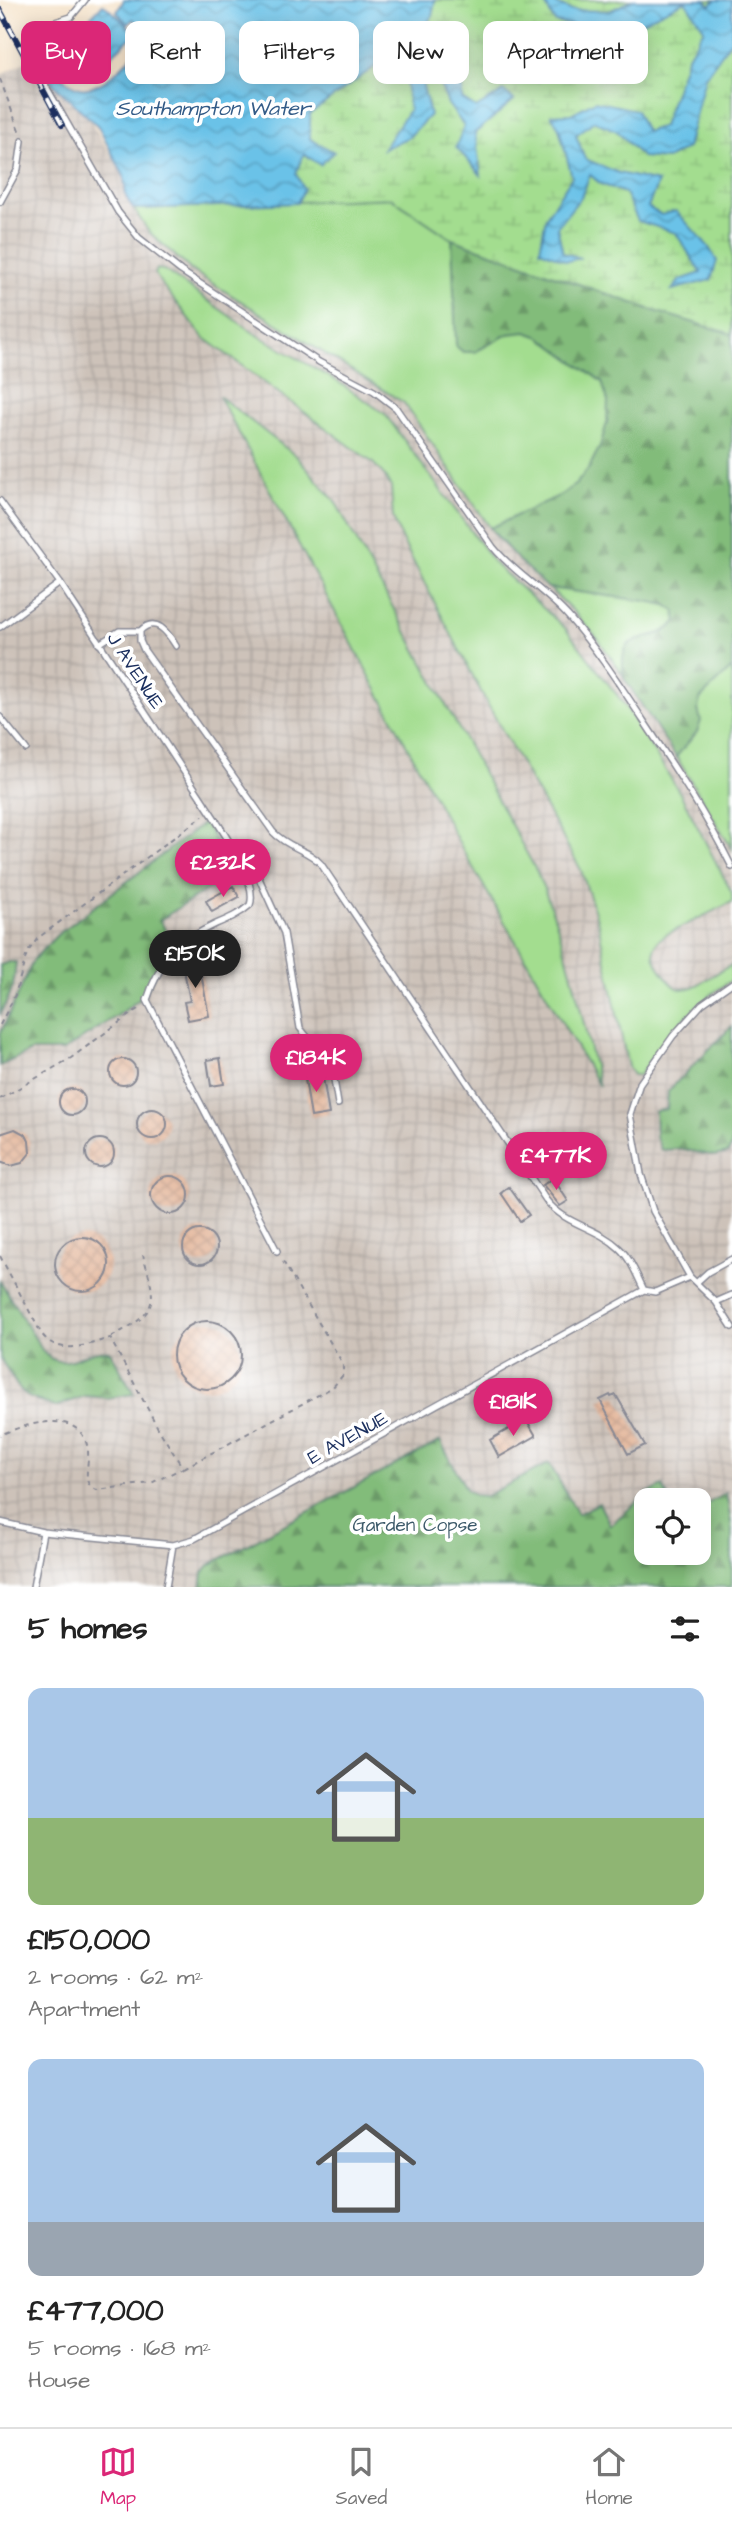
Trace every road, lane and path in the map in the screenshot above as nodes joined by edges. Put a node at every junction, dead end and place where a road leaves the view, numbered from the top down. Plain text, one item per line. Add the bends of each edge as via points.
1 (85, 0) edge
2 (0, 79) edge
3 (22, 141) joint
4 (0, 202) edge
5 (0, 501) edge
6 (60, 583) junction
7 (0, 627) edge
8 (140, 631) junction
9 (99, 644) junction
10 (176, 646) dead end
11 (0, 717) edge
12 (26, 749) dead end
13 (210, 811) junction
14 (239, 861) junction
15 (732, 867) edge
16 (732, 983) edge
17 (147, 1000) junction
18 (0, 1025) edge
19 (0, 1099) edge
20 (338, 1104) dead end
21 (277, 1251) joint
22 (143, 1255) dead end
23 (0, 1256) edge
24 (732, 1259) edge
25 (690, 1277) junction
26 (696, 1282) junction
27 (644, 1290) junction
28 (732, 1295) edge
29 (716, 1302) junction
30 (732, 1326) edge
31 (110, 1338) junction
32 (0, 1435) edge
33 (183, 1468) junction
34 (0, 1522) edge
35 (43, 1532) junction
36 (173, 1545) junction
37 (33, 1587) edge
38 (166, 1587) edge

1 - 15 lane via 71,17 36,27 32,52 45,85 126,223 181,271 396,408 497,553 562,609 582,633 687,785
2 - 3 path
3 - 4 lane via 18,169
5 - 6 lane, J AVENUE
6 - 7 lane
6 - 9 lane, J AVENUE
8 - 9 lane via 119,631
8 - 10 lane via 156,625
8 - 27 lane via 144,650 273,832 321,864 546,1200 563,1217 618,1247
9 - 13 lane, J AVENUE
11 - 12 lane
13 - 14 lane, J AVENUE
13 - 18 path via 38,938 27,953 15,995
14 - 17 lane via 250,887 250,905 176,949 163,964
14 - 20 lane via 252,863 284,933 300,1028 332,1067
16 - 25 lane via 702,1004 673,1035 647,1071 631,1106 649,1203
17 - 19 path via 79,1053
17 - 21 lane
21 - 33 path via 337,1350 343,1375 333,1387
22 - 31 path via 151,1286 148,1313
23 - 31 path via 50,1344 76,1347
24 - 26 lane
25 - 26 lane
25 - 27 lane, E AVENUE via 655,1292
26 - 29 lane
27 - 36 lane, E AVENUE via 194,1539
28 - 29 lane
29 - 30 lane
31 - 33 path
32 - 33 path via 41,1423 73,1425 85,1439 88,1482 97,1490 151,1483
34 - 35 lane, E AVENUE
35 - 36 lane, E AVENUE
35 - 37 lane
36 - 38 lane

